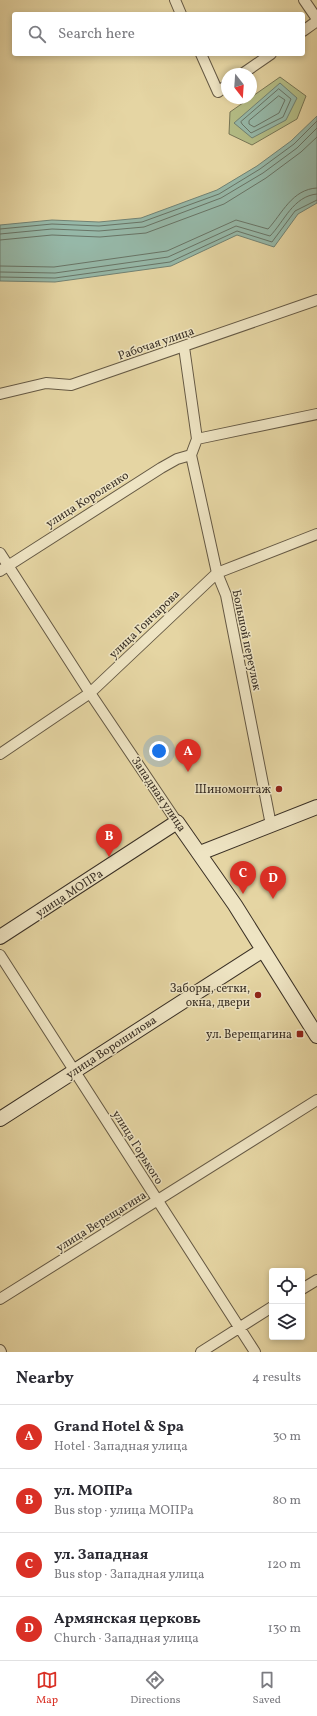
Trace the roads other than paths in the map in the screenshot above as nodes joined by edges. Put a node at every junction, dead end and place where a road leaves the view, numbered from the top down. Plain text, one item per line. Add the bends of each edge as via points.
1 (175, 0) edge
2 (304, 0) edge
3 (180, 12) edge
4 (317, 20) edge
5 (305, 29) edge
6 (202, 56) edge
7 (268, 56) edge
8 (251, 68) edge
9 (221, 90) edge
10 (317, 300) edge
11 (184, 347) junction
12 (0, 394) edge
13 (317, 414) edge
14 (197, 439) junction
15 (190, 455) junction
16 (317, 534) edge
17 (0, 553) edge
18 (4, 568) edge
19 (217, 573) junction
20 (90, 693) junction
21 (0, 754) edge
22 (317, 807) edge
23 (177, 822) junction
24 (271, 825) junction
25 (200, 853) junction
26 (0, 937) edge
27 (263, 950) junction
28 (0, 955) edge
29 (317, 1036) edge
30 (75, 1071) junction
31 (317, 1100) edge
32 (0, 1119) edge
33 (157, 1201) junction
34 (317, 1280) edge
35 (305, 1287) edge
36 (0, 1299) edge
37 (269, 1310) edge
38 (240, 1328) junction
39 (201, 1352) edge
40 (255, 1352) edge

1 - 3 street
2 - 4 street
4 - 5 street
6 - 9 street via 218,92
7 - 8 street
10 - 11 street, Рабочая улица
11 - 12 street, Рабочая улица via 71,385 46,383
11 - 14 street
13 - 14 street
14 - 15 street
15 - 18 street, улица Короленко via 161,468
15 - 19 street, Большой переулок
16 - 19 street, улица Гончарова
17 - 18 street, Западная улица
18 - 20 street, Западная улица
19 - 20 street, улица Гончарова
19 - 24 street, Большой переулок via 226,595
20 - 21 street, улица Гончарова
20 - 23 street, Западная улица
22 - 24 main road
23 - 25 main road, Западная улица
23 - 26 main road, улица МОПРа
24 - 25 main road
25 - 27 main road, Западная улица
27 - 29 main road, Западная улица
27 - 30 main road, улица Ворошилова
28 - 30 street, улица Горького
30 - 32 main road, улица Ворошилова
30 - 33 street, улица Горького
31 - 33 street, улица Верещагина
33 - 36 street, улица Верещагина
33 - 38 street, улица Горького
34 - 35 street
37 - 38 street
38 - 39 street
38 - 40 street, улица Горького

